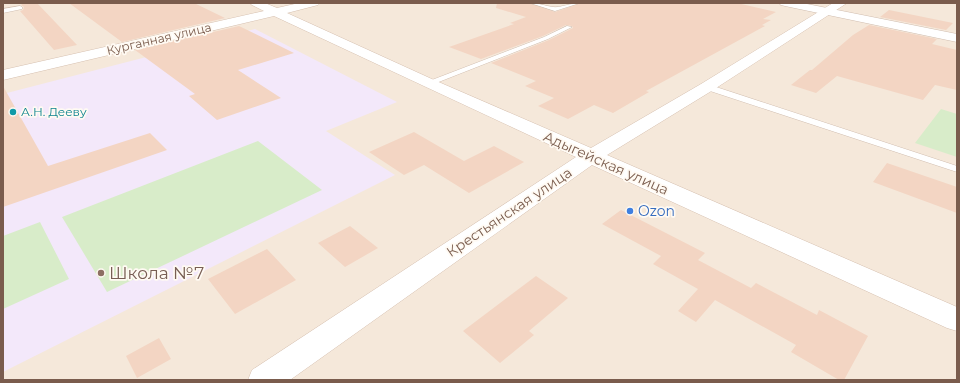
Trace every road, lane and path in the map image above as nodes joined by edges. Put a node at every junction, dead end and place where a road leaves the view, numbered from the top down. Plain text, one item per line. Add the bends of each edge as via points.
1 (256, 3) edge
2 (314, 3) edge
3 (533, 3) edge
4 (577, 3) edge
5 (785, 3) edge
6 (834, 7) edge
7 (20, 8) dead end
8 (3, 11) edge
9 (278, 12) junction
10 (569, 27) dead end
11 (957, 38) edge
12 (3, 75) edge
13 (428, 83) junction
14 (707, 87) junction
15 (591, 156) junction
16 (957, 169) edge
17 (957, 320) edge
18 (264, 380) edge

1 - 9 street, Адыгейская улица
2 - 9 street, Курганная улица
3 - 4 lane via 555,8
5 - 6 street
6 - 11 street
6 - 14 street, Крестьянская улица
7 - 8 lane
9 - 12 street, Курганная улица
9 - 13 street, Адыгейская улица
10 - 13 lane
13 - 15 street, Адыгейская улица
14 - 15 street, Крестьянская улица
14 - 16 lane
15 - 17 street, Адыгейская улица
15 - 18 street, Крестьянская улица

